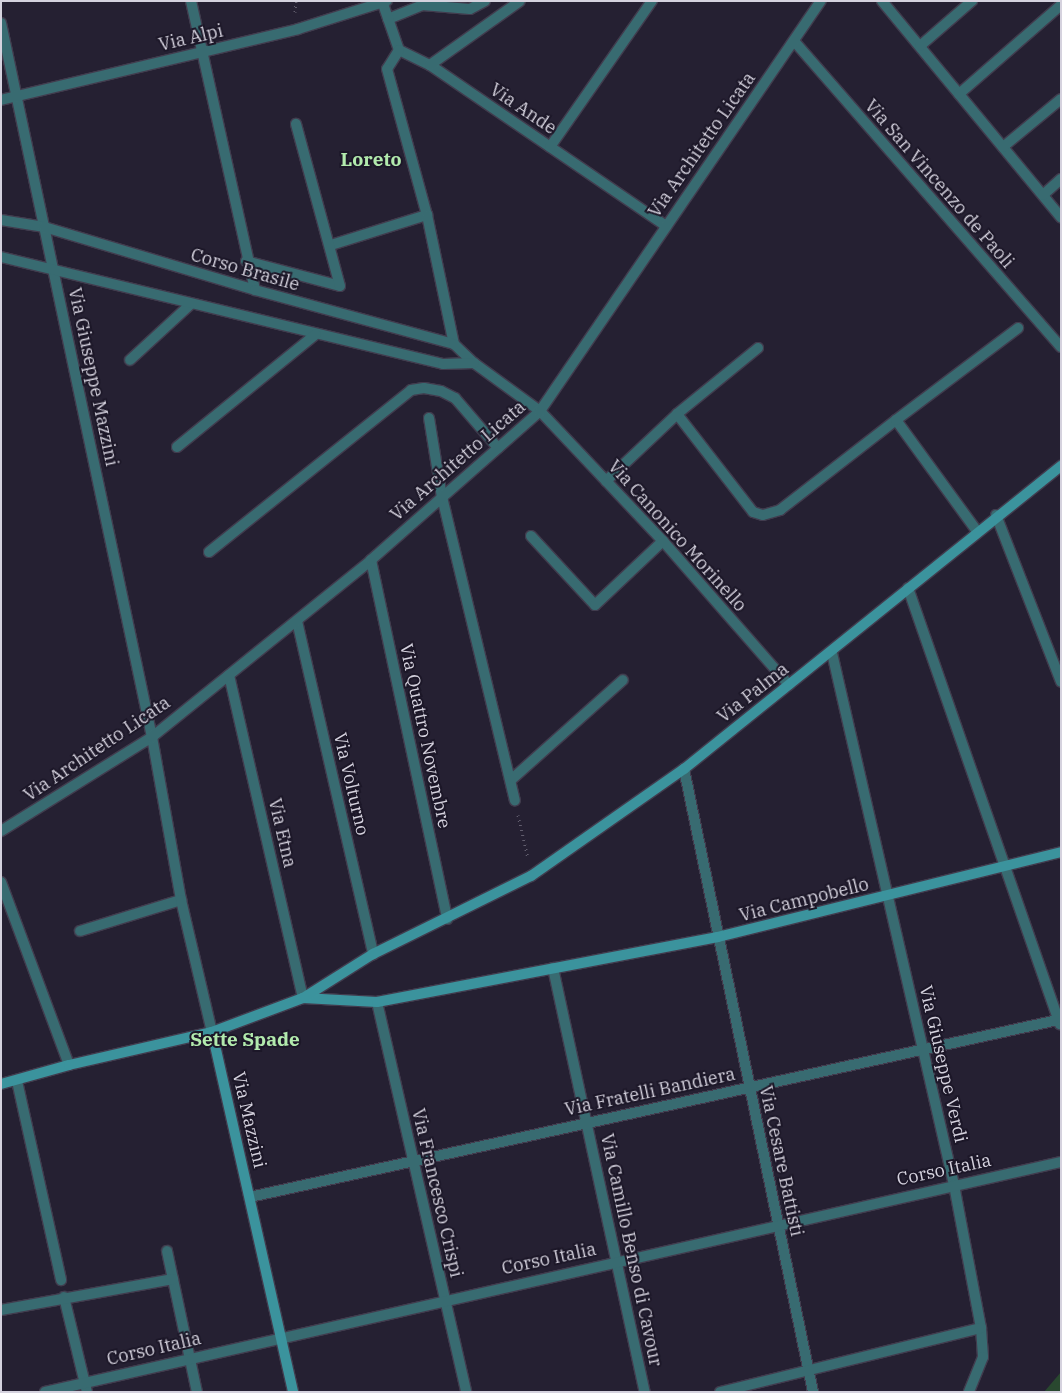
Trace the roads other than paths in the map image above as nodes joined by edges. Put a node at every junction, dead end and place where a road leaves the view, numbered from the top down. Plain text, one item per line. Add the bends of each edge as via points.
1 (191, 1) edge
2 (485, 1) edge
3 (520, 1) edge
4 (652, 1) edge
5 (821, 1) edge
6 (882, 1) edge
7 (972, 1) edge
8 (385, 3) edge
9 (1061, 5) edge
10 (388, 19) junction
11 (1, 23) edge
12 (794, 41) junction
13 (920, 46) junction
14 (398, 50) junction
15 (201, 52) junction
16 (430, 65) junction
17 (959, 94) junction
18 (16, 97) junction
19 (1061, 99) edge
20 (1, 100) edge
21 (296, 124) dead end
22 (550, 147) junction
23 (1004, 147) junction
24 (1061, 179) edge
25 (1043, 195) junction
26 (427, 215) junction
27 (1061, 217) edge
28 (1, 220) edge
29 (666, 226) junction
30 (44, 227) junction
31 (331, 244) junction
32 (1, 257) edge
33 (246, 261) junction
34 (53, 270) junction
35 (254, 290) junction
36 (191, 304) junction
37 (1018, 328) dead end
38 (316, 334) junction
39 (454, 344) junction
40 (1061, 347) edge
41 (758, 348) dead end
42 (130, 360) dead end
43 (474, 363) junction
44 (540, 411) junction
45 (677, 414) junction
46 (429, 418) dead end
47 (896, 420) junction
48 (177, 447) dead end
49 (498, 448) junction
50 (1061, 466) edge
51 (606, 481) junction
52 (442, 497) junction
53 (996, 515) junction
54 (977, 531) junction
55 (531, 536) dead end
56 (663, 541) junction
57 (209, 552) dead end
58 (371, 560) junction
59 (908, 588) junction
60 (297, 621) junction
61 (832, 652) junction
62 (229, 675) junction
63 (623, 680) dead end
64 (1061, 682) edge
65 (789, 684) junction
66 (152, 737) junction
67 (684, 769) junction
68 (511, 780) junction
69 (515, 800) road end
70 (1, 832) edge
71 (1061, 852) edge
72 (1005, 866) junction
73 (1, 882) edge
74 (888, 896) junction
75 (181, 900) junction
76 (446, 919) junction
77 (80, 931) dead end
78 (718, 937) junction
79 (373, 954) junction
80 (553, 968) junction
81 (303, 998) junction
82 (377, 1002) junction
83 (1060, 1023) edge
84 (212, 1032) junction
85 (923, 1049) junction
86 (69, 1065) junction
87 (17, 1081) junction
88 (1, 1084) edge
89 (749, 1087) junction
90 (586, 1122) junction
91 (413, 1160) junction
92 (1061, 1162) edge
93 (954, 1185) junction
94 (250, 1197) junction
95 (778, 1224) junction
96 (167, 1251) dead end
97 (617, 1261) junction
98 (173, 1279) junction
99 (61, 1280) dead end
100 (64, 1297) junction
101 (445, 1299) junction
102 (2, 1308) edge
103 (981, 1328) junction
104 (281, 1339) junction
105 (190, 1357) junction
106 (809, 1372) junction
107 (86, 1387) edge
108 (45, 1392) edge
109 (197, 1392) edge
110 (293, 1392) edge
111 (466, 1392) edge
112 (645, 1392) edge
113 (720, 1392) edge
114 (813, 1392) edge
115 (968, 1392) edge

1 - 15 street
2 - 10 street via 470,9 422,5
3 - 16 street
4 - 22 street
5 - 12 street, Via Architetto Licata
6 - 13 street
7 - 13 street
8 - 10 street
8 - 15 street, Via Alpi via 298,30
9 - 17 street
10 - 14 street
11 - 18 street, Via Giuseppe Mazzini
12 - 29 street, Via Architetto Licata
12 - 40 street, Via San Vincenzo de Paoli
13 - 17 street
14 - 16 street, Via Ande
14 - 26 street via 387,69
15 - 18 street, Via Alpi
15 - 33 street
16 - 22 street, Via Ande
17 - 23 street
18 - 20 street, Via Alpi
18 - 30 street, Via Giuseppe Mazzini
19 - 23 street
21 - 31 street
22 - 29 street, Via Ande
23 - 25 street
24 - 25 street
25 - 27 street
26 - 31 street
26 - 39 street
28 - 30 street, Corso Brasile
29 - 44 street, Via Architetto Licata
30 - 34 street, Via Giuseppe Mazzini
30 - 35 street, Corso Brasile
31 - 33 street via 340,286
32 - 34 street
33 - 35 street
34 - 36 street
34 - 66 street, Via Giuseppe Mazzini
35 - 39 street, Corso Brasile
36 - 38 street
36 - 42 street
37 - 47 street
38 - 43 street via 443,364
38 - 48 street
39 - 43 street, Corso Brasile
41 - 45 street
43 - 44 street, Corso Brasile
44 - 49 street, Via Architetto Licata
44 - 51 street, Via Canonico Morinello
45 - 47 street via 753,512 763,515 780,510
45 - 51 street
46 - 52 street
47 - 54 street
49 - 52 street, Via Architetto Licata
49 - 57 street via 455,398 424,388 400,397
50 - 53 main road, Via Palma
51 - 56 street, Via Canonico Morinello
52 - 58 street, Via Architetto Licata
52 - 68 street
53 - 54 main road, Via Palma
53 - 64 street
54 - 59 main road, Via Palma
55 - 56 street via 595,604
56 - 65 street, Via Canonico Morinello
58 - 60 street, Via Architetto Licata
58 - 76 street, Via Quattro Novembre
59 - 61 main road, Via Palma
59 - 72 street
60 - 62 street, Via Architetto Licata
60 - 79 street, Via Volturno
61 - 65 main road, Via Palma
61 - 74 street, Via Giuseppe Verdi
62 - 66 street, Via Architetto Licata
62 - 81 street, Via Etna
63 - 68 street
65 - 67 main road, Via Palma
66 - 70 street, Via Architetto Licata
66 - 75 street, Via Mazzini
67 - 76 main road, Via Palma via 531,876
67 - 78 street, Via Cesare Battisti
68 - 69 street
71 - 72 main road, Via Campobello
72 - 74 main road, Via Campobello
72 - 83 street
73 - 86 street
74 - 78 main road, Via Campobello
74 - 85 street, Via Giuseppe Verdi
75 - 77 street
75 - 84 street, Via Mazzini
76 - 79 main road, Via Palma
78 - 80 main road, Via Campobello
78 - 89 street, Via Cesare Battisti
79 - 81 main road, Via Palma
80 - 82 main road, Via Campobello
80 - 90 street, Via Camillo Benso di Cavour
81 - 82 main road, Via Campobello
81 - 84 main road
82 - 91 street, Via Francesco Crispi
83 - 85 street, Via Fratelli Bandiera
84 - 86 main road
84 - 94 main road, Via Mazzini
85 - 89 street, Via Fratelli Bandiera
85 - 93 street, Via Giuseppe Verdi
86 - 87 main road
87 - 88 main road
87 - 99 street
89 - 90 street, Via Fratelli Bandiera
89 - 95 street, Via Cesare Battisti
90 - 91 street, Via Fratelli Bandiera
90 - 97 street, Via Camillo Benso di Cavour
91 - 94 street, Via Fratelli Bandiera
91 - 101 street, Via Francesco Crispi
92 - 93 street, Corso Italia
93 - 95 street, Corso Italia
93 - 103 street, Via Giuseppe Verdi
94 - 104 main road, Via Mazzini
95 - 97 street, Corso Italia
95 - 106 street, Via Cesare Battisti
96 - 98 street
97 - 101 street, Corso Italia
97 - 112 street, Via Camillo Benso di Cavour
98 - 100 street
98 - 105 street
100 - 102 street
100 - 107 street
101 - 104 street, Corso Italia
101 - 111 street, Via Francesco Crispi
103 - 106 street
103 - 115 street, Via Giuseppe Verdi via 984,1356
104 - 105 street, Corso Italia
104 - 110 main road, Via Mazzini
105 - 107 street, Corso Italia
105 - 109 street
106 - 113 street
106 - 114 street, Via Cesare Battisti
107 - 108 street, Corso Italia

